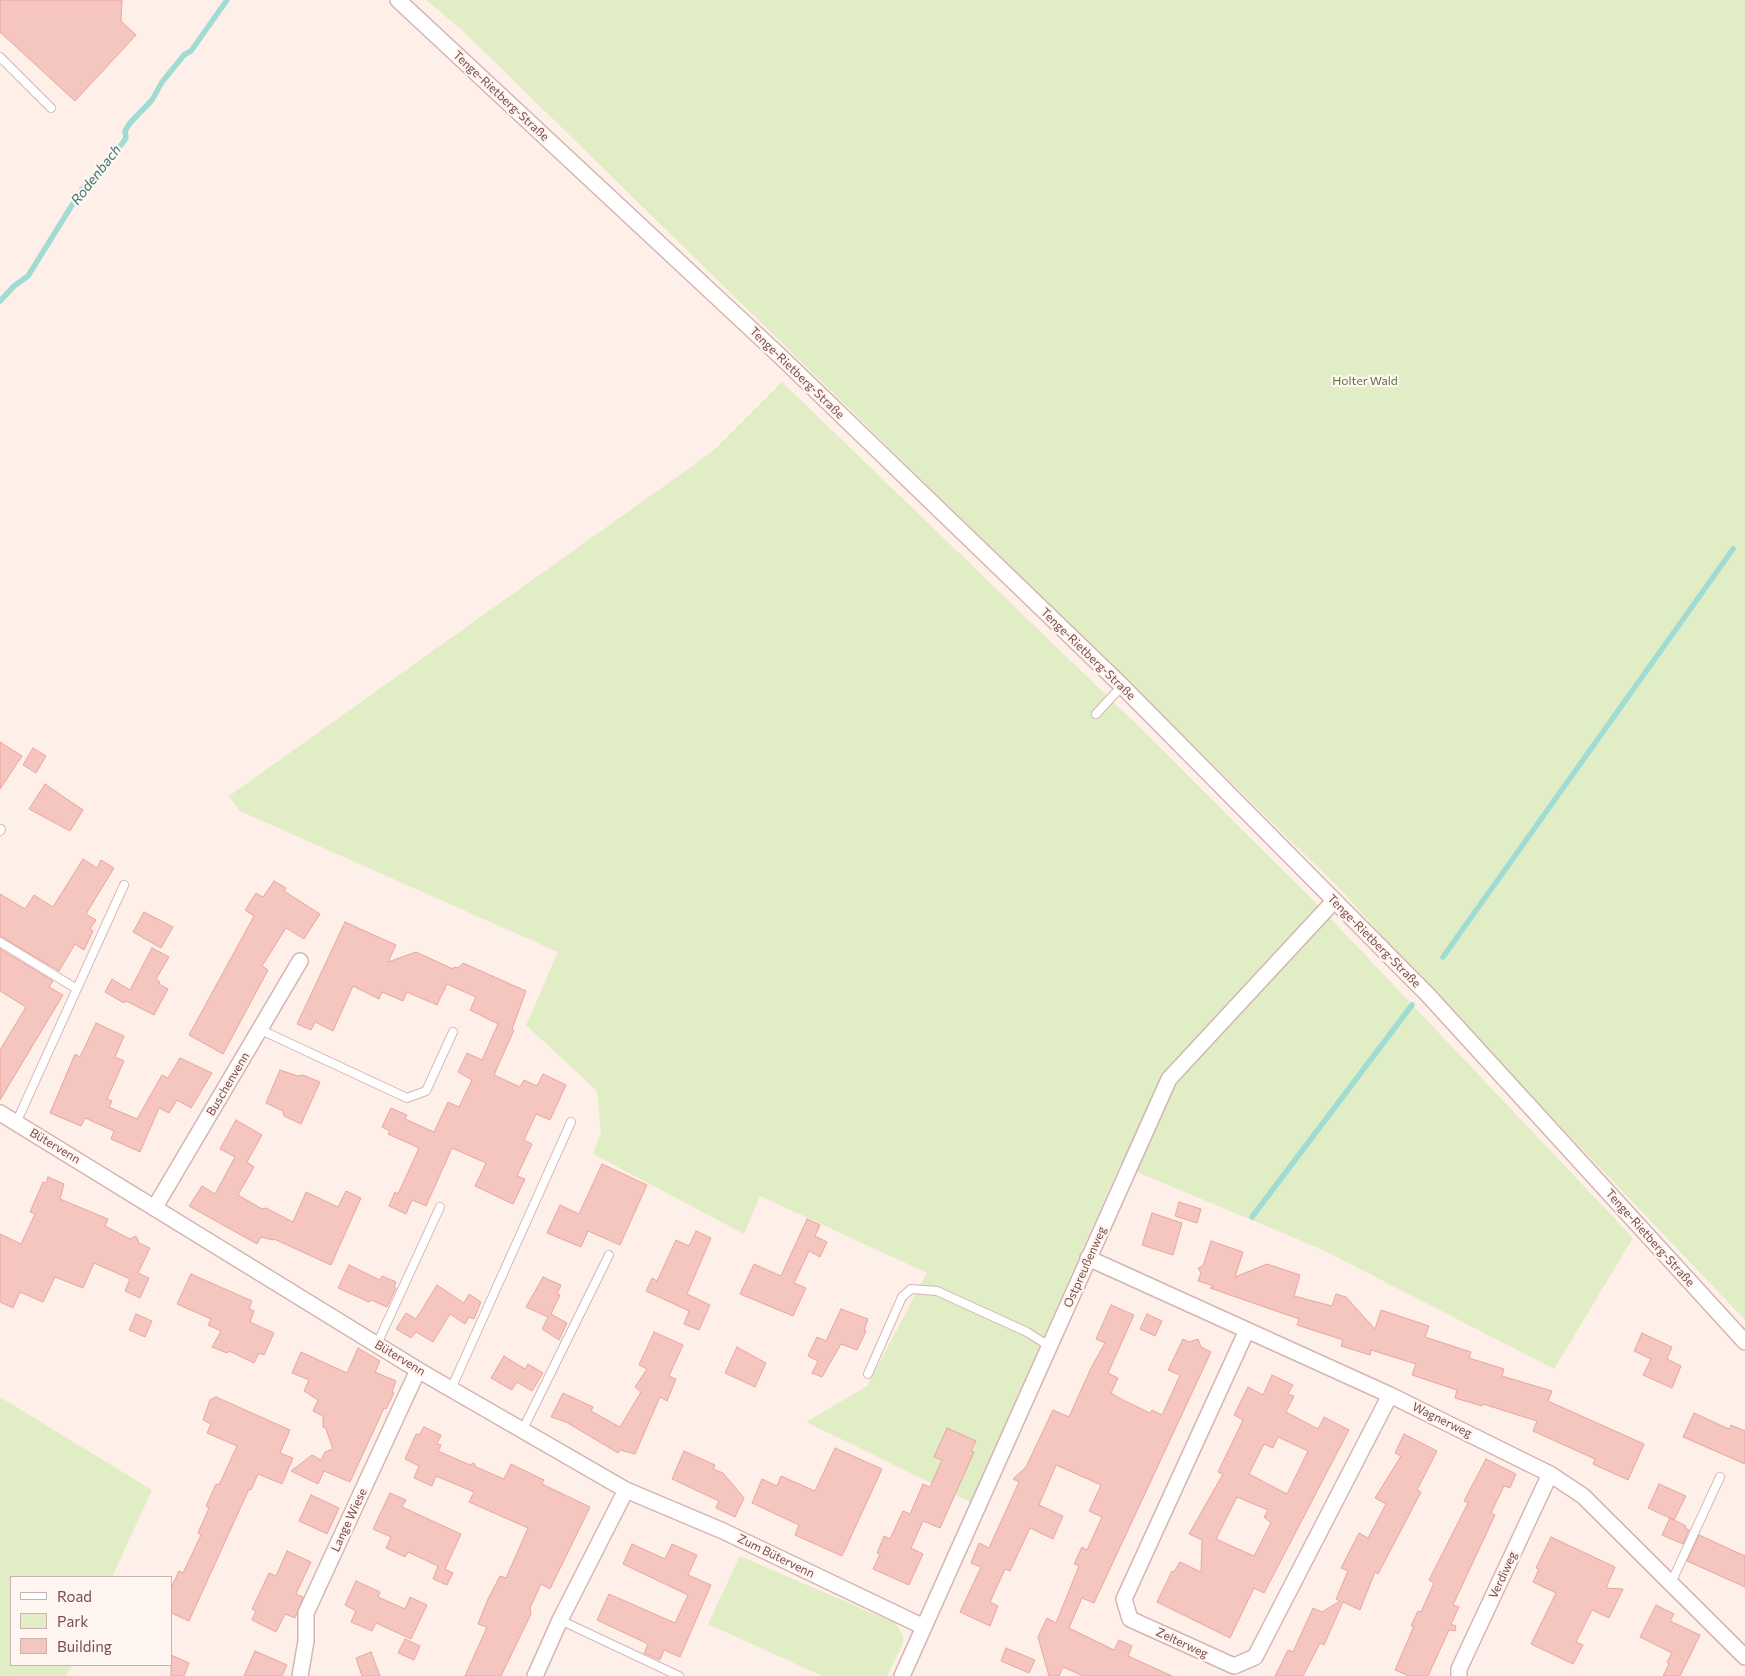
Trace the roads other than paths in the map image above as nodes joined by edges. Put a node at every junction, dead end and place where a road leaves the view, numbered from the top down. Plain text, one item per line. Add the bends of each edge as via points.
1 (398, 0) edge
2 (0, 57) edge
3 (51, 108) dead end
4 (1122, 686) junction
5 (1096, 714) dead end
6 (124, 885) dead end
7 (1334, 901) junction
8 (0, 942) edge
9 (300, 960) dead end
10 (78, 989) junction
11 (261, 1030) junction
12 (453, 1032) dead end
13 (0, 1113) edge
14 (571, 1122) dead end
15 (16, 1123) junction
16 (440, 1207) dead end
17 (155, 1208) junction
18 (609, 1255) dead end
19 (1088, 1258) junction
20 (1247, 1330) junction
21 (1745, 1342) edge
22 (376, 1344) junction
23 (1049, 1346) junction
24 (418, 1370) junction
25 (868, 1374) dead end
26 (451, 1389) junction
27 (1390, 1395) junction
28 (522, 1431) junction
29 (1550, 1474) junction
30 (1720, 1477) dead end
31 (626, 1490) junction
32 (1671, 1583) junction
33 (560, 1620) junction
34 (924, 1627) junction
35 (1745, 1657) edge
36 (300, 1676) edge
37 (535, 1676) edge
38 (679, 1676) edge
39 (902, 1676) edge
40 (1459, 1676) edge

1 - 4 street, Tenge-Rietberg-Straße via 780,356
2 - 3 lane
4 - 5 lane
4 - 7 street, Tenge-Rietberg-Straße
6 - 10 lane
7 - 19 street, Ostpreußenweg via 1169,1080
7 - 21 street, Tenge-Rietberg-Straße via 1428,995
8 - 10 lane
9 - 11 street, Buschenvenn
10 - 15 lane
11 - 12 lane via 407,1098 426,1091
11 - 17 street, Buschenvenn
13 - 15 street, Bütervenn
14 - 26 lane
15 - 17 street, Bütervenn
16 - 22 lane
17 - 22 street, Bütervenn
18 - 28 lane
19 - 20 street, Wagnerweg
19 - 23 street, Ostpreußenweg
20 - 27 street, Wagnerweg
20 - 27 street, Zelterweg via 1124,1599 1130,1619 1234,1666 1255,1657
22 - 24 street, Bütervenn
23 - 25 lane via 1027,1332 936,1292 911,1289 902,1297
23 - 34 street, Ostpreußenweg
24 - 26 street, Bütervenn
24 - 36 street, Lange Wiese via 306,1613 306,1641
26 - 28 street, Bütervenn
27 - 29 street, Wagnerweg
28 - 31 street, Bütervenn
29 - 32 street, Wagnerweg via 1583,1496
29 - 40 street, Verdiweg via 1459,1669
30 - 32 lane
31 - 33 street
31 - 34 street, Zum Bütervenn via 724,1531
32 - 35 street, Wagnerweg
33 - 37 street
33 - 38 lane
34 - 39 street, Ostpreußenweg

